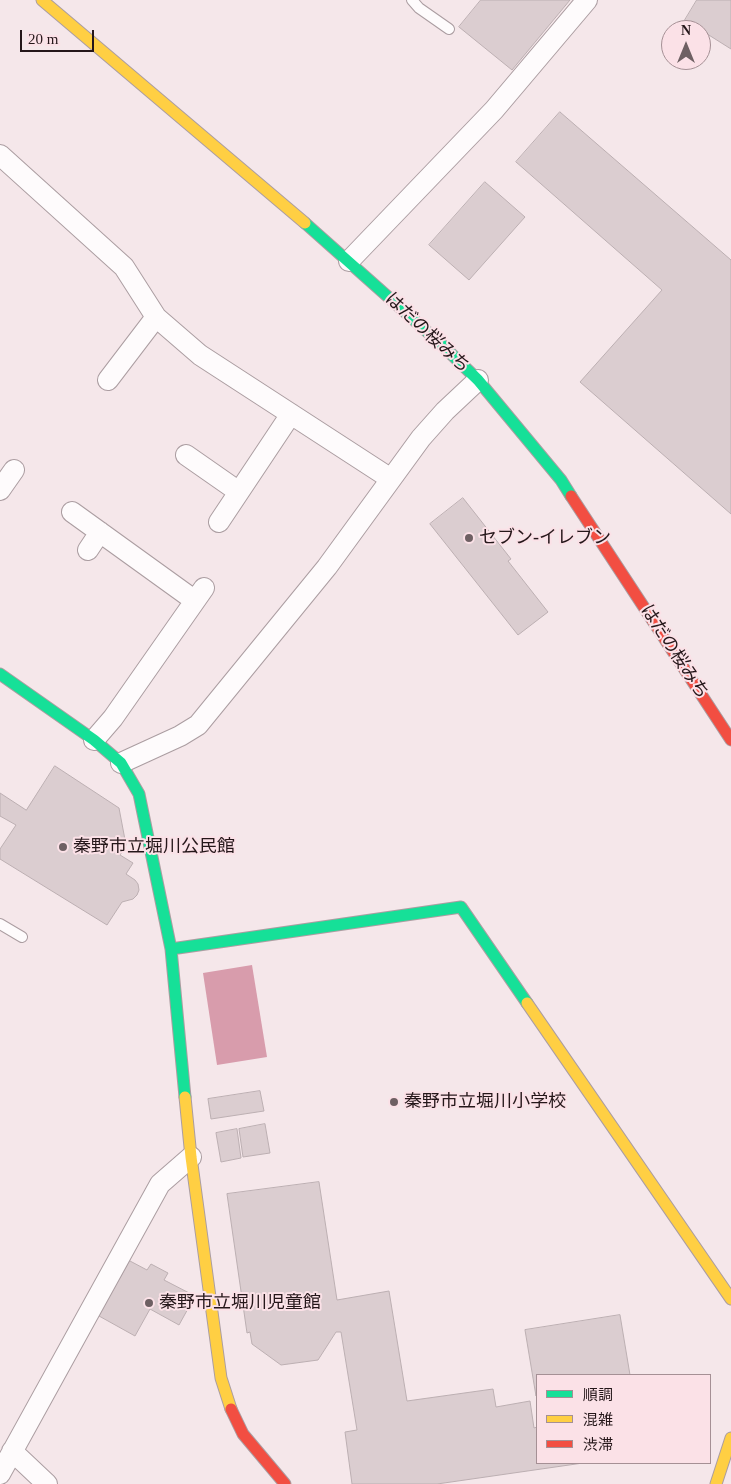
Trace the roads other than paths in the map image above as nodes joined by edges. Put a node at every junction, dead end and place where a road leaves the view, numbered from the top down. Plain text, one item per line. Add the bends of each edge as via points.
1 (42, 0) edge
2 (412, 0) edge
3 (586, 0) edge
4 (449, 29) dead end
5 (0, 155) edge
6 (350, 260) junction
7 (156, 318) junction
8 (108, 380) dead end
9 (478, 380) junction
10 (291, 414) junction
11 (186, 455) dead end
12 (14, 470) dead end
13 (391, 479) junction
14 (0, 490) edge
15 (239, 492) junction
16 (72, 512) dead end
17 (219, 522) dead end
18 (100, 532) junction
19 (88, 550) dead end
20 (0, 674) edge
21 (94, 740) junction
22 (731, 740) edge
23 (121, 764) junction
24 (0, 924) edge
25 (22, 937) dead end
26 (171, 949) junction
27 (191, 1157) junction
28 (731, 1299) edge
29 (731, 1438) edge
30 (12, 1451) junction
31 (0, 1474) edge
32 (47, 1484) edge
33 (285, 1484) edge
34 (716, 1484) edge

1 - 6 street, はだの桜みち
2 - 4 lane
3 - 6 street via 494,110
5 - 7 street via 124,267
6 - 9 street, はだの桜みち
7 - 8 street
7 - 10 street via 200,355
9 - 13 street via 421,438
9 - 22 street, はだの桜みち via 561,480
10 - 13 street
10 - 15 street
11 - 15 street
12 - 14 street
13 - 23 street via 326,567 198,725
15 - 17 street
16 - 18 street
18 - 19 street
18 - 21 street via 199,594 113,718
20 - 21 street
21 - 23 street
23 - 26 street via 139,794
24 - 25 lane
26 - 27 street
26 - 28 street via 461,907
27 - 30 street via 160,1184
27 - 33 street via 221,1378 232,1413 243,1434
29 - 34 street
30 - 31 street
30 - 32 street

